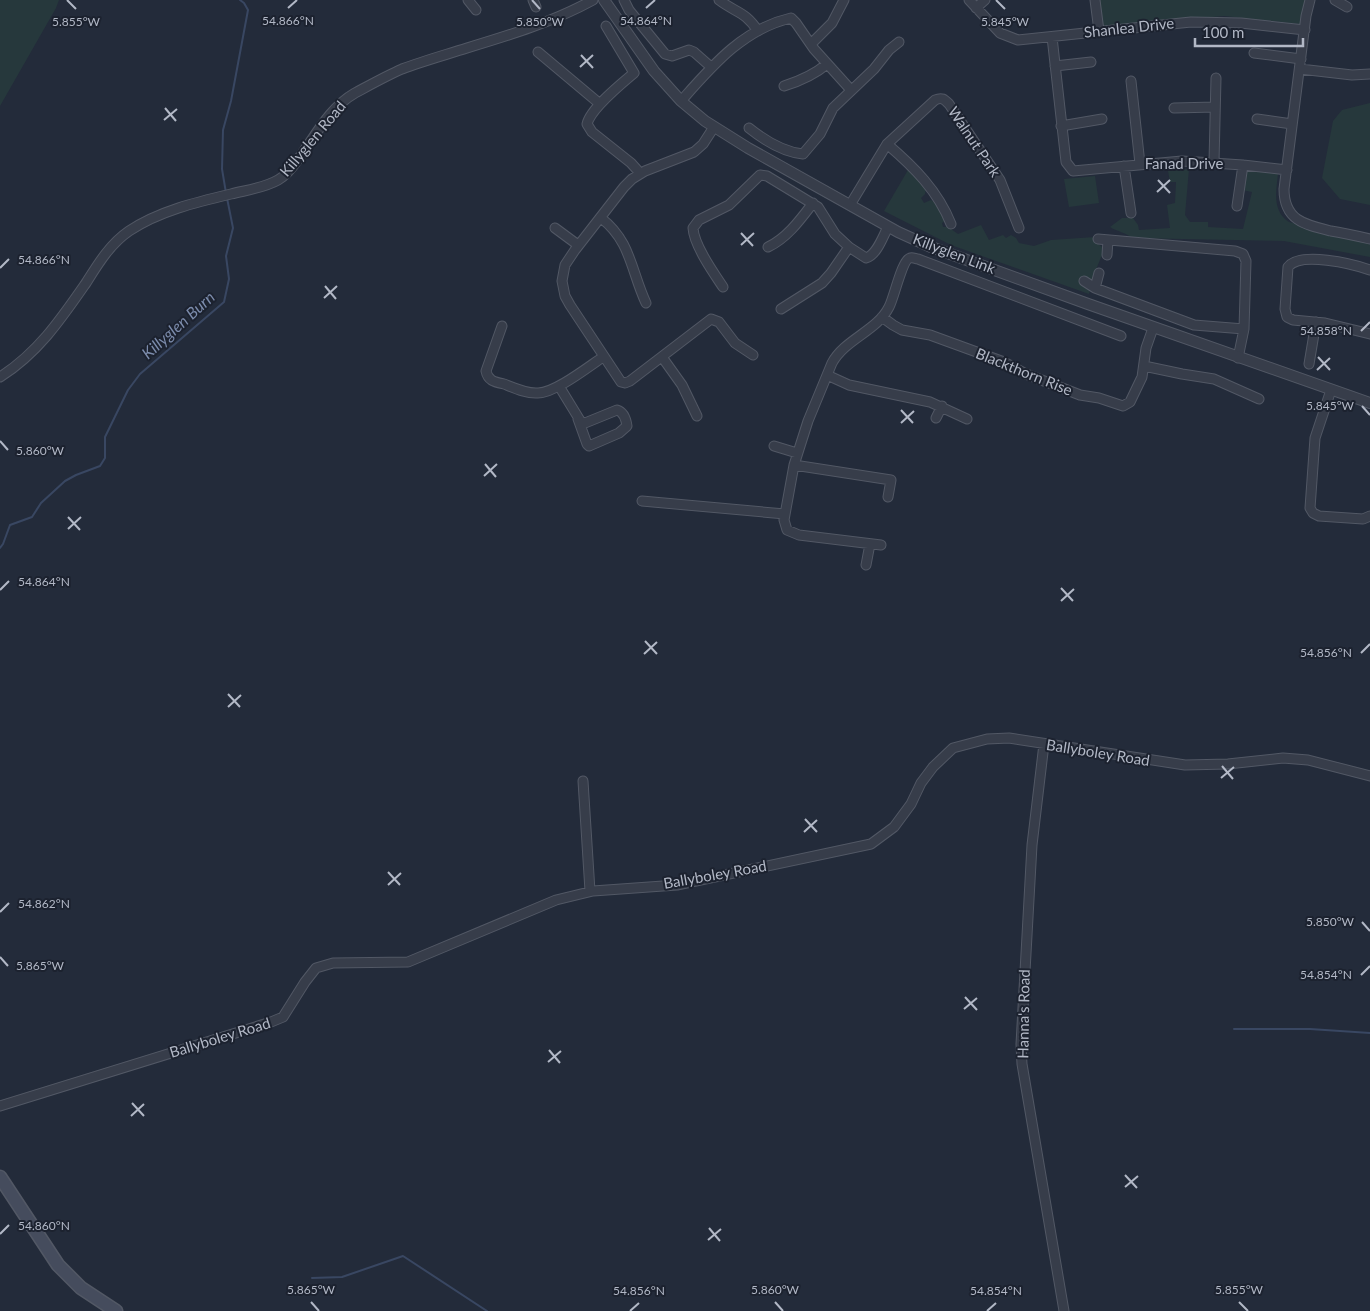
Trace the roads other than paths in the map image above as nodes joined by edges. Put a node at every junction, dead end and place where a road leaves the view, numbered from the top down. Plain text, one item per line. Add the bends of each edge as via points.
1 (468, 0) edge
2 (593, 0) edge
3 (604, 0) edge
4 (624, 0) edge
5 (844, 0) edge
6 (969, 0) edge
7 (985, 0) edge
8 (1095, 0) edge
9 (1310, 0) edge
10 (1335, 0) edge
11 (723, 1) edge
12 (1347, 7) dead end
13 (976, 8) junction
14 (476, 10) dead end
15 (606, 26) dead end
16 (1305, 30) junction
17 (758, 31) junction
18 (1099, 32) junction
19 (1052, 37) junction
20 (899, 42) dead end
21 (810, 44) junction
22 (538, 52) dead end
23 (1254, 53) dead end
24 (1301, 59) junction
25 (1091, 62) dead end
26 (827, 64) junction
27 (1055, 66) junction
28 (711, 67) junction
29 (1300, 70) junction
30 (1370, 74) edge
31 (1216, 78) dead end
32 (1131, 81) dead end
33 (784, 86) dead end
34 (851, 90) junction
35 (681, 101) junction
36 (600, 104) junction
37 (1215, 107) junction
38 (1174, 108) dead end
39 (1102, 119) dead end
40 (1257, 119) dead end
41 (1292, 124) junction
42 (1061, 126) junction
43 (714, 128) junction
44 (749, 128) dead end
45 (887, 144) junction
46 (1214, 162) junction
47 (1140, 164) junction
48 (1243, 165) junction
49 (1124, 166) junction
50 (1287, 170) junction
51 (640, 173) junction
52 (813, 203) junction
53 (850, 206) junction
54 (1238, 206) dead end
55 (1131, 213) dead end
56 (601, 218) junction
57 (951, 224) dead end
58 (888, 227) junction
59 (555, 228) dead end
60 (1019, 228) dead end
61 (1098, 239) dead end
62 (1370, 239) edge
63 (1108, 240) junction
64 (578, 245) junction
65 (768, 247) dead end
66 (849, 247) junction
67 (1107, 256) dead end
68 (1370, 270) edge
69 (1099, 273) dead end
70 (1084, 281) dead end
71 (723, 287) dead end
72 (1095, 288) junction
73 (646, 303) dead end
74 (781, 309) dead end
75 (882, 317) junction
76 (1316, 322) junction
77 (502, 326) dead end
78 (1153, 328) junction
79 (1244, 329) junction
80 (1370, 334) edge
81 (1120, 336) dead end
82 (753, 355) dead end
83 (603, 357) junction
84 (662, 357) junction
85 (1238, 358) junction
86 (1309, 364) dead end
87 (1144, 366) junction
88 (828, 372) junction
89 (0, 377) edge
90 (559, 386) junction
91 (1331, 390) junction
92 (1260, 399) dead end
93 (1370, 403) edge
94 (942, 406) junction
95 (697, 416) dead end
96 (936, 418) dead end
97 (578, 419) junction
98 (967, 419) dead end
99 (774, 446) dead end
100 (797, 453) junction
101 (794, 465) junction
102 (888, 497) dead end
103 (642, 501) dead end
104 (785, 514) junction
105 (1370, 516) edge
106 (870, 544) junction
107 (881, 545) dead end
108 (866, 566) dead end
109 (1044, 744) junction
110 (1370, 776) edge
111 (583, 781) dead end
112 (590, 891) junction
113 (0, 1106) edge
114 (0, 1177) edge
115 (116, 1311) edge
116 (1064, 1311) edge

1 - 14 street
2 - 89 street, Killyglen Road via 537,26 401,70 364,88 333,110 285,176 264,186 194,203 150,219 128,232 106,254 43,342
3 - 35 street, Killyglen Link via 654,71
4 - 28 street via 665,54 672,56 689,50
5 - 21 street via 832,23
6 - 13 street, Shanlea Drive
7 - 13 street
8 - 18 street
9 - 16 street
10 - 12 street
11 - 17 street via 747,17
13 - 19 street, Shanlea Drive via 997,30 1009,37 1022,40
15 - 36 street via 634,73
16 - 18 street, Shanlea Drive via 1199,22
16 - 24 street
17 - 21 street via 791,18
17 - 28 street via 733,46
18 - 19 street, Shanlea Drive
19 - 27 street
20 - 34 street
21 - 26 street
22 - 36 street
23 - 24 street
24 - 29 street
25 - 27 street
26 - 33 street via 804,79
26 - 34 street
27 - 42 street
28 - 35 street
29 - 30 street
29 - 41 street
31 - 37 street
32 - 47 street
34 - 44 street via 833,108 820,134 803,154 775,145
35 - 43 street, Killyglen Link
36 - 51 street via 588,120 588,128
37 - 38 street
37 - 46 street
39 - 42 street
40 - 41 street
41 - 50 street
42 - 49 street, Fanad Drive via 1069,168 1078,172
43 - 51 street via 694,152
43 - 53 street, Killyglen Link
45 - 53 street, Walnut Park
45 - 57 street via 929,185
45 - 60 street, Walnut Park via 935,100 945,99 1000,180
46 - 47 street, Fanad Drive
46 - 48 street, Fanad Drive
47 - 49 street, Fanad Drive
48 - 50 street, Fanad Drive
48 - 54 street, Fanad Drive
49 - 55 street, Fanad Drive
50 - 62 street via 1285,200 1296,219 1311,226
51 - 56 street
52 - 65 street via 780,240
52 - 66 street
52 - 71 street via 760,175 729,205 696,222 694,234 707,264
53 - 58 street, Killyglen Link
56 - 64 street
56 - 73 street via 624,244
58 - 66 street via 870,258
58 - 78 street, Killyglen Link via 931,247
59 - 64 street
61 - 63 street
63 - 67 street
63 - 79 street via 1241,252 1246,261
64 - 83 street via 565,265 563,290
66 - 74 street via 822,283
68 - 76 street via 1328,260 1300,261 1289,265 1286,315 1293,320
69 - 72 street
70 - 72 street
72 - 79 street via 1194,325
75 - 81 street via 890,306 906,262 912,258
75 - 87 street, Blackthorn Rise via 902,330 944,340 1080,395 1119,406 1130,402
75 - 88 street via 841,350
76 - 80 street
76 - 86 street
77 - 90 street via 487,370 489,378 534,393
78 - 85 street, Killyglen Link
78 - 87 street, Blackthorn Rise
79 - 85 street
82 - 84 street via 736,344 719,322 711,319
83 - 84 street via 624,383
83 - 90 street
84 - 95 street via 682,385
85 - 91 street, Killyglen Link
87 - 92 street via 1214,379
88 - 94 street via 849,384
88 - 100 street
90 - 97 street
91 - 93 street, Killyglen Link
91 - 105 street via 1315,438 1310,509 1319,516 1364,519
94 - 96 street
94 - 98 street
97 - 97 street via 585,423 617,410 626,420 626,426 619,433 589,446
99 - 100 street
100 - 101 street
101 - 102 street via 891,480
101 - 104 street
103 - 104 street
104 - 106 street via 787,530 799,535
106 - 107 street
106 - 108 street
109 - 110 street, Ballyboley Road via 1184,765 1283,758 1308,760
109 - 112 street, Ballyboley Road via 1009,738 987,739 953,748 921,783 894,827 871,844 677,885
109 - 116 street, Hanna's Road via 1032,845 1021,1044
111 - 112 street
112 - 113 street, Ballyboley Road via 556,900 408,962 334,963 316,968 283,1017
114 - 115 main road via 58,1265 81,1288

